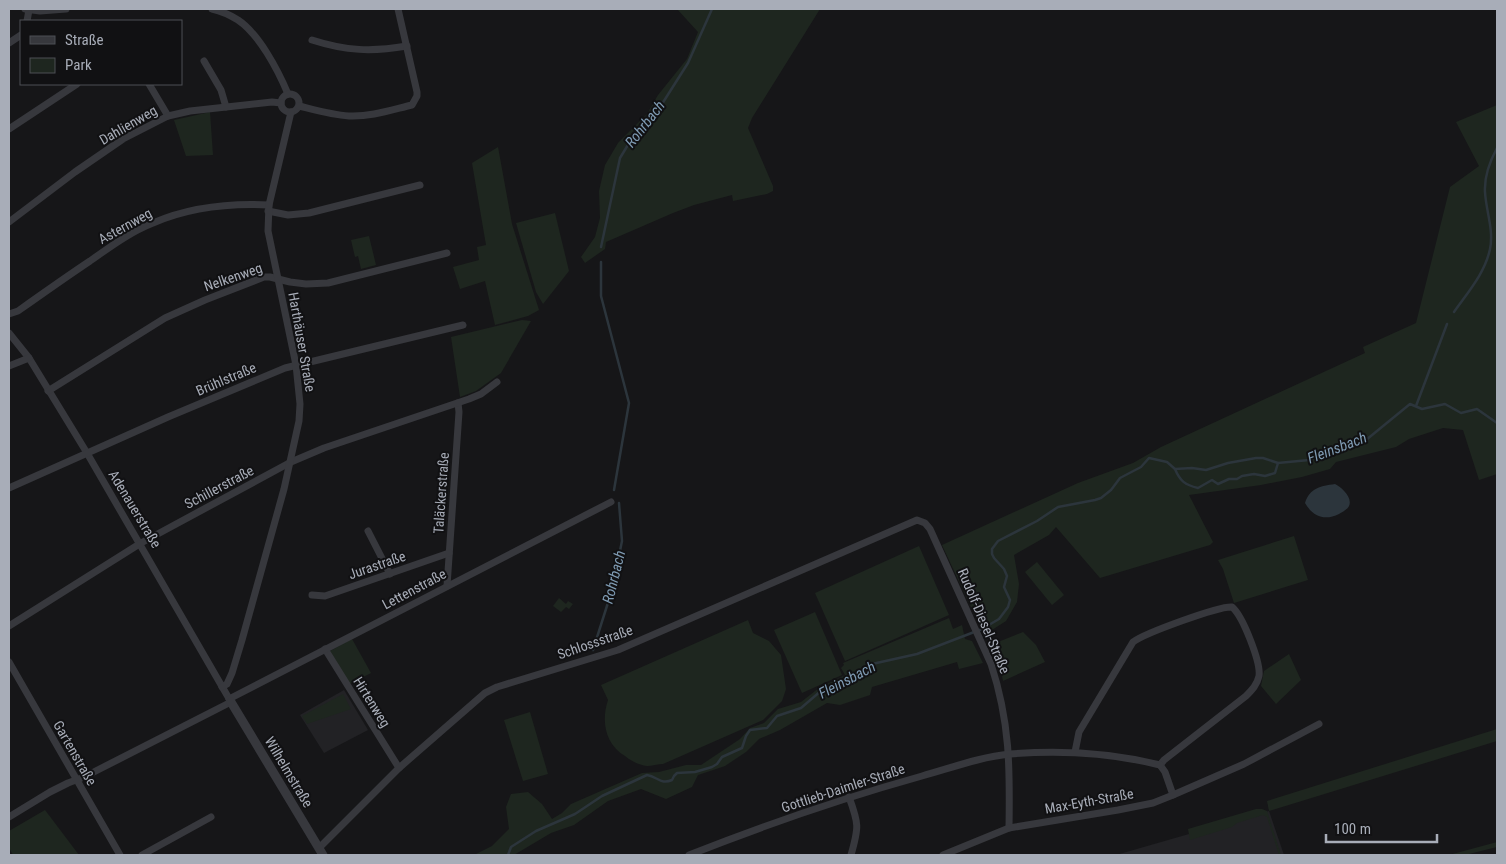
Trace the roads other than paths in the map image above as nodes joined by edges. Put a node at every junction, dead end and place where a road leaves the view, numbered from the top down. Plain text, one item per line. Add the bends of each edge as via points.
1 (27, 9) edge
2 (66, 9) edge
3 (216, 9) edge
4 (398, 9) edge
5 (20, 36) edge
6 (312, 40) dead end
7 (9, 43) edge
8 (407, 46) junction
9 (204, 61) dead end
10 (75, 85) edge
11 (150, 85) edge
12 (288, 94) junction
13 (281, 103) junction
14 (299, 106) junction
15 (226, 107) junction
16 (290, 112) junction
17 (168, 116) junction
18 (9, 129) edge
19 (420, 185) dead end
20 (269, 208) junction
21 (9, 222) edge
22 (447, 253) dead end
23 (278, 279) junction
24 (9, 314) edge
25 (463, 325) dead end
26 (9, 333) edge
27 (29, 358) junction
28 (296, 365) junction
29 (9, 366) edge
30 (497, 382) dead end
31 (48, 391) junction
32 (458, 403) junction
33 (87, 453) junction
34 (291, 462) junction
35 (9, 488) edge
36 (611, 502) dead end
37 (920, 520) joint
38 (368, 531) dead end
39 (141, 543) junction
40 (450, 553) junction
41 (390, 574) junction
42 (447, 586) junction
43 (312, 595) dead end
44 (9, 626) edge
45 (324, 649) junction
46 (9, 662) edge
47 (222, 687) junction
48 (230, 700) junction
49 (1319, 724) dead end
50 (1075, 752) junction
51 (1009, 754) junction
52 (1160, 766) junction
53 (399, 768) junction
54 (76, 780) junction
55 (1173, 796) junction
56 (849, 797) junction
57 (9, 816) edge
58 (212, 817) dead end
59 (1009, 828) junction
60 (319, 852) edge
61 (120, 855) edge
62 (142, 855) edge
63 (689, 855) edge
64 (851, 855) edge
65 (943, 855) edge

1 - 2 street via 50,12
3 - 12 street via 236,19 254,35
4 - 8 street
5 - 7 street
6 - 8 street via 369,51
8 - 14 street via 417,92 412,105 351,116
9 - 15 street via 221,90
10 - 18 street
11 - 17 street
12 - 13 street
12 - 14 street via 297,96
13 - 15 street, Dahlienweg
13 - 16 street
14 - 16 street
15 - 17 street, Dahlienweg
16 - 20 street, Harthäuser Straße
17 - 21 street, Dahlienweg via 123,139
19 - 20 street, Asternweg via 309,213 288,214
20 - 23 street, Harthäuser Straße via 268,237
20 - 24 street, Asternweg via 231,204 206,207 153,223 132,233
22 - 23 street, Nelkenweg via 328,283 306,284
23 - 28 street, Harthäuser Straße
23 - 31 street, Nelkenweg via 264,278 165,318
25 - 28 street, Brühlstraße
26 - 27 street, Adenauerstraße
27 - 29 street
27 - 31 street, Adenauerstraße
28 - 33 street, Brühlstraße
28 - 34 street, Harthäuser Straße via 300,404
30 - 32 street, Schillerstraße via 480,394
31 - 33 street, Adenauerstraße
32 - 34 street, Schillerstraße
32 - 40 street, Taläckerstraße
33 - 35 street, Brühlstraße
33 - 39 street, Adenauerstraße
34 - 39 street, Schillerstraße
34 - 47 street, Harthäuser Straße via 237,657 228,684
36 - 42 street, Lettenstraße
37 - 51 street, Rudolf-Diesel-Straße via 930,529 991,664 1003,705
37 - 53 street, Schlossstraße via 913,520 618,650 491,690
38 - 41 street
39 - 44 street, Schillerstraße
39 - 47 street, Adenauerstraße
40 - 41 street, Jurastraße
40 - 42 street, Taläckerstraße
41 - 43 street, Jurastraße via 325,596
42 - 45 street, Lettenstraße
45 - 48 street, Lettenstraße
45 - 53 street, Hirtenweg
46 - 54 street, Gartenstraße
47 - 48 street, Adenauerstraße
48 - 54 street, Lettenstraße
48 - 60 street, Wilhelmstraße
49 - 55 street, Max-Eyth-Straße via 1244,764
50 - 51 street, Gottlieb-Daimler-Straße
50 - 52 street, Gottlieb-Daimler-Straße
50 - 52 street via 1079,732 1133,642 1149,633 1232,607 1241,619 1256,661 1258,677 1255,686
51 - 56 street, Gottlieb-Daimler-Straße
51 - 59 street, Rudolf-Diesel-Straße
52 - 55 street
53 - 60 street, Schlossstraße
54 - 57 street, Lettenstraße
54 - 61 street, Gartenstraße
55 - 59 street, Max-Eyth-Straße via 1118,810
56 - 63 street, Gottlieb-Daimler-Straße
56 - 64 street via 858,821
58 - 62 street
59 - 65 street, Max-Eyth-Straße

